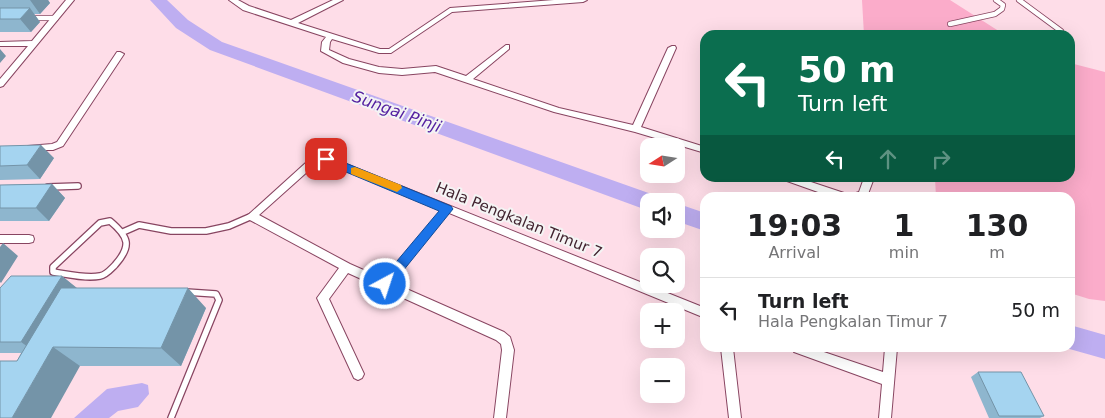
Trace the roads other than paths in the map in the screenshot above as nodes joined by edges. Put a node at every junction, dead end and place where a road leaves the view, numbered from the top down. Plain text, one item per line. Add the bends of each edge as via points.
1 (70, 0) edge
2 (233, 0) edge
3 (339, 0) edge
4 (583, 0) edge
5 (996, 0) edge
6 (1018, 0) edge
7 (541, 1) edge
8 (28, 18) edge
9 (56, 18) junction
10 (291, 24) junction
11 (950, 24) dead end
12 (1060, 30) edge
13 (331, 35) junction
14 (35, 43) junction
15 (0, 44) edge
16 (506, 47) dead end
17 (672, 48) dead end
18 (120, 54) dead end
19 (467, 80) junction
20 (0, 84) edge
21 (636, 129) junction
22 (20, 148) edge
23 (700, 148) edge
24 (802, 182) edge
25 (78, 186) dead end
26 (39, 187) edge
27 (831, 192) edge
28 (447, 209) junction
29 (252, 216) junction
30 (123, 232) junction
31 (0, 239) edge
32 (29, 239) dead end
33 (346, 267) junction
34 (385, 284) junction
35 (181, 292) edge
36 (700, 311) edge
37 (728, 352) edge
38 (809, 352) edge
39 (891, 352) edge
40 (358, 374) dead end
41 (888, 380) junction
42 (171, 418) edge
43 (500, 418) edge
44 (736, 418) edge
45 (885, 418) edge

1 - 9 street
2 - 10 street
3 - 10 street
4 - 7 street
5 - 11 lane via 1003,5 995,14
6 - 12 lane
7 - 13 street via 450,10 386,52
8 - 9 lane
9 - 14 street
10 - 13 street
13 - 19 street via 325,50 362,66 402,72 436,70
14 - 15 street
14 - 20 street
16 - 19 street
17 - 21 street
18 - 22 street via 60,144 50,148
19 - 21 street via 557,110
21 - 23 street
24 - 27 street
25 - 26 lane
28 - 29 street, Hala Pengkalan Timur 7 via 320,159 313,161
28 - 34 lane
28 - 36 street, Hala Pengkalan Timur 7
29 - 30 lane via 224,230 203,233 158,230 138,224
29 - 33 street
30 - 30 lane via 127,247 124,255 105,275 53,272 53,268 100,223 110,221
31 - 32 street
33 - 34 street
33 - 40 street via 323,298
34 - 43 street via 506,341 508,350
35 - 42 lane via 209,292 216,294 219,300
37 - 44 street
38 - 41 street
39 - 41 street
41 - 45 street

